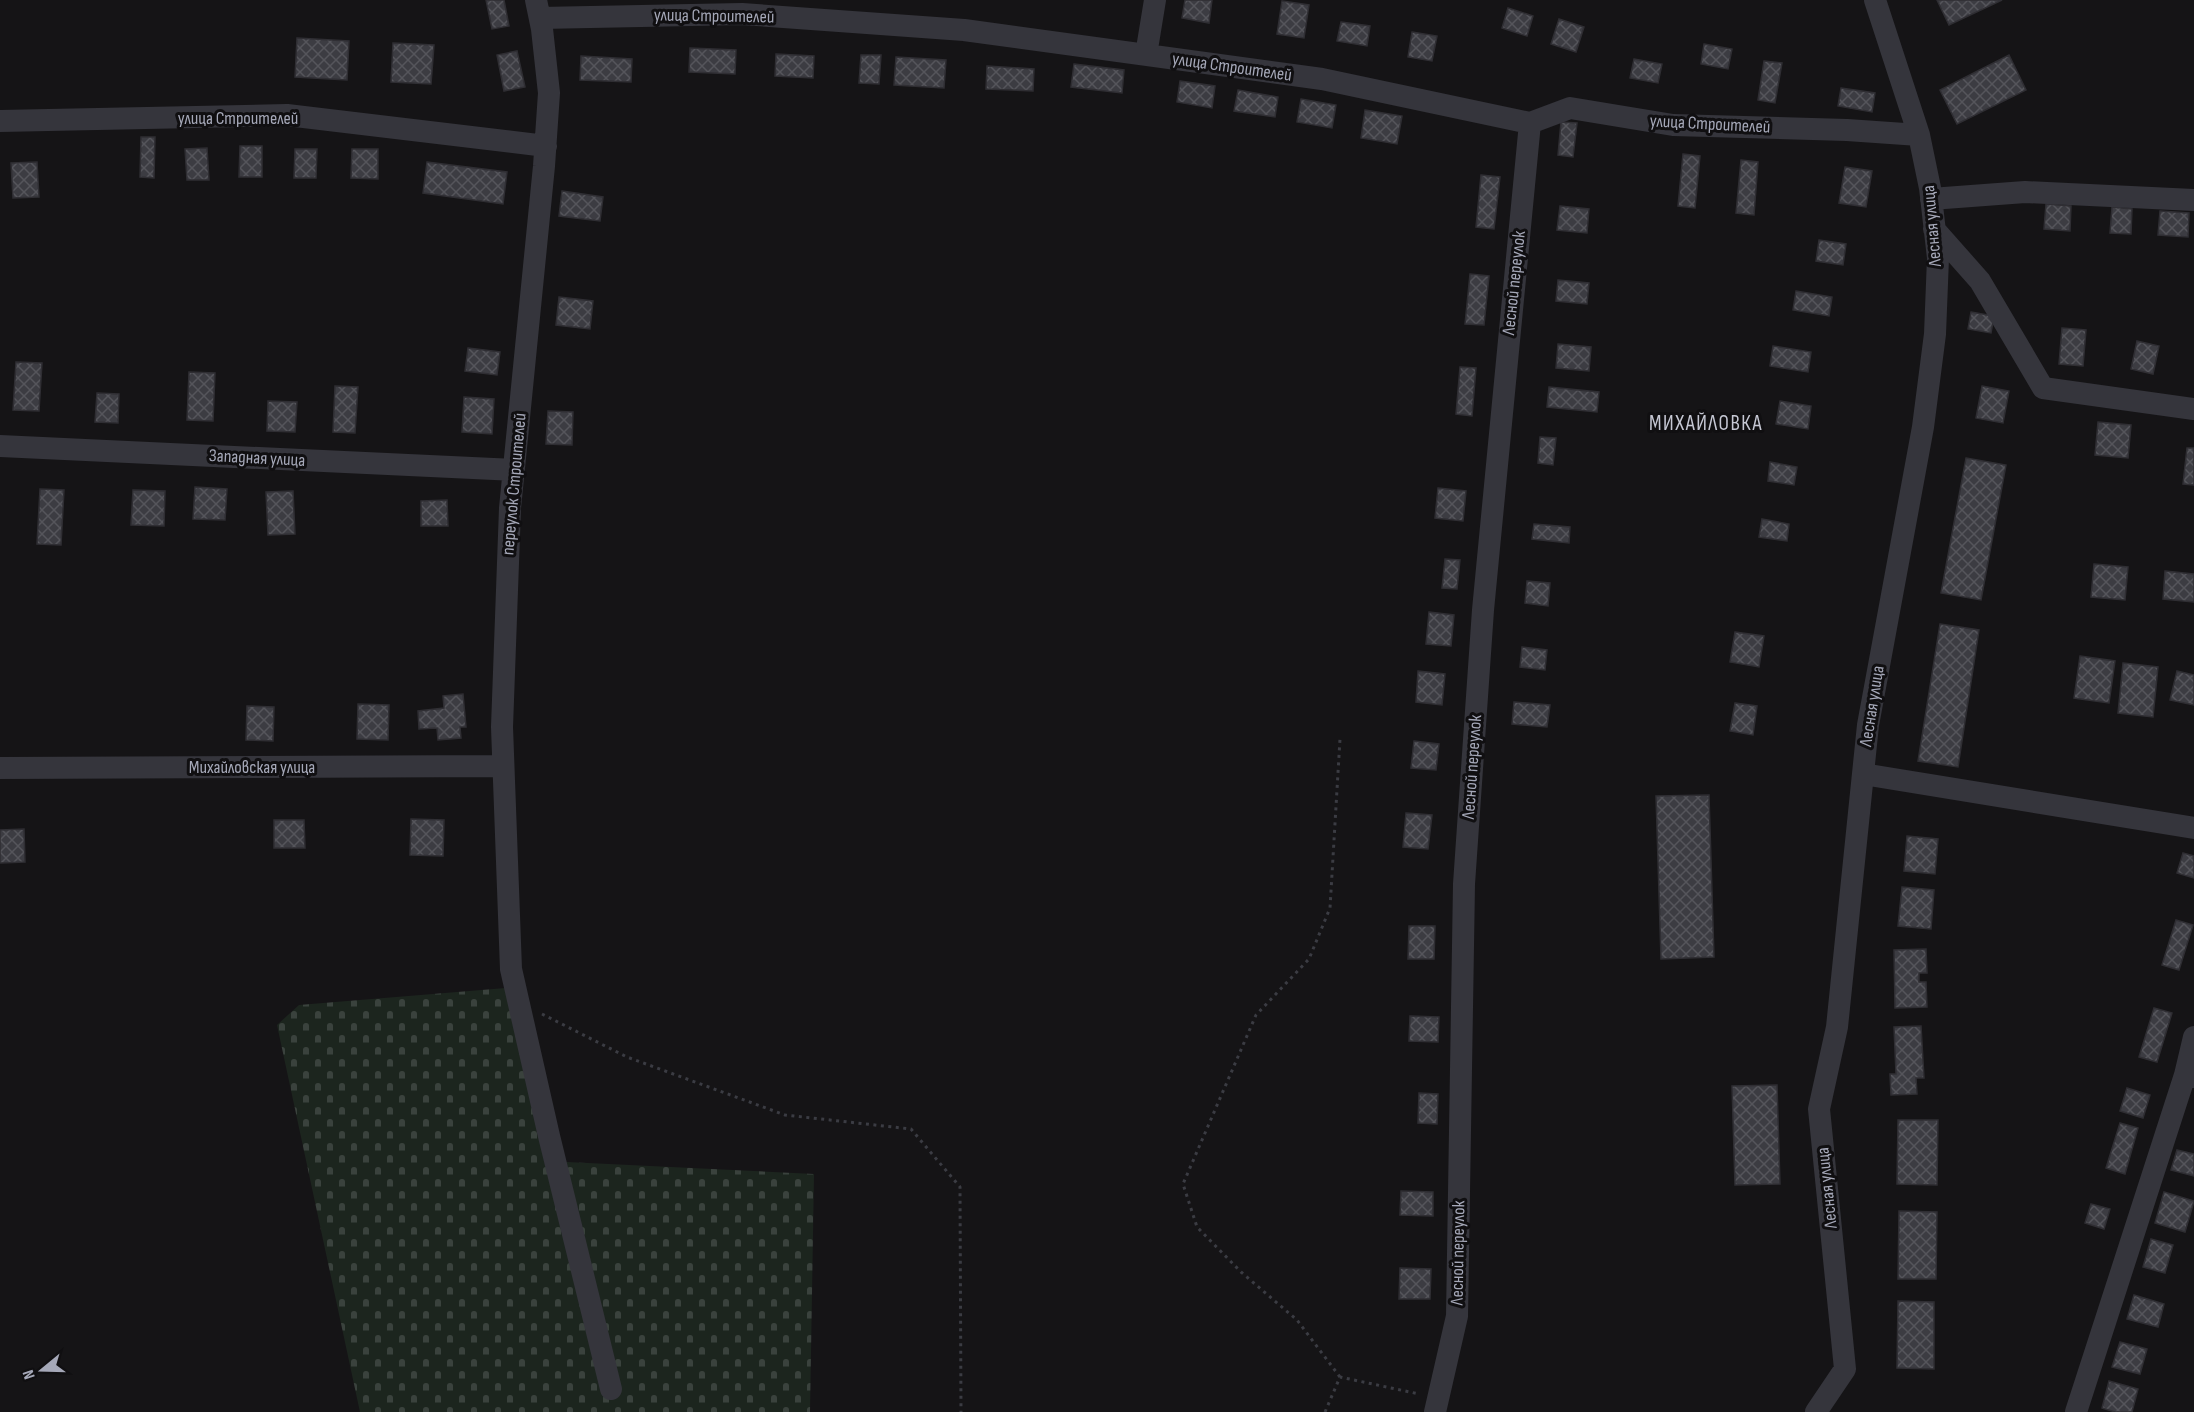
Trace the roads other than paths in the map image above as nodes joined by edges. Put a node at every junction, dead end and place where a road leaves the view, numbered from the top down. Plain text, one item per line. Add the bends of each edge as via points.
1 (1155, 0) edge
2 (1875, 0) edge
3 (538, 9) edge
4 (1146, 55) junction
5 (0, 121) edge
6 (1530, 123) junction
7 (1919, 135) junction
8 (546, 146) junction
9 (1931, 199) junction
10 (2194, 200) edge
11 (1934, 229) junction
12 (2194, 409) edge
13 (0, 446) edge
14 (514, 470) junction
15 (503, 766) junction
16 (0, 768) edge
17 (1863, 774) junction
18 (2194, 828) edge
19 (2194, 1037) edge
20 (2190, 1076) edge
21 (611, 1389) dead end
22 (1436, 1407) edge
23 (1816, 1412) edge
24 (2076, 1412) edge

1 - 4 street
2 - 7 street, Лесная улица
3 - 4 street, улица Строителей via 742,14 964,30
3 - 8 street, переулок Строителей via 549,93
4 - 6 street, улица Строителей via 1322,79
5 - 8 street, улица Строителей via 287,116
6 - 7 street, улица Строителей via 1570,108 1673,125
6 - 22 street, Лесной переулок via 1483,610 1464,884 1456,1316
7 - 9 street, Лесная улица
8 - 14 street, переулок Строителей
9 - 10 street via 2025,192
9 - 11 street, Лесная улица
11 - 12 street via 1980,281 2043,388
11 - 17 street, Лесная улица via 1938,258 1935,334 1923,427 1868,724
13 - 14 street, Западная улица
14 - 15 street, переулок Строителей
15 - 16 street, Михайловская улица
15 - 21 street, переулок Строителей via 512,969
17 - 18 street
17 - 23 street, Лесная улица via 1837,1028 1819,1109 1845,1369
19 - 20 street
20 - 24 street

